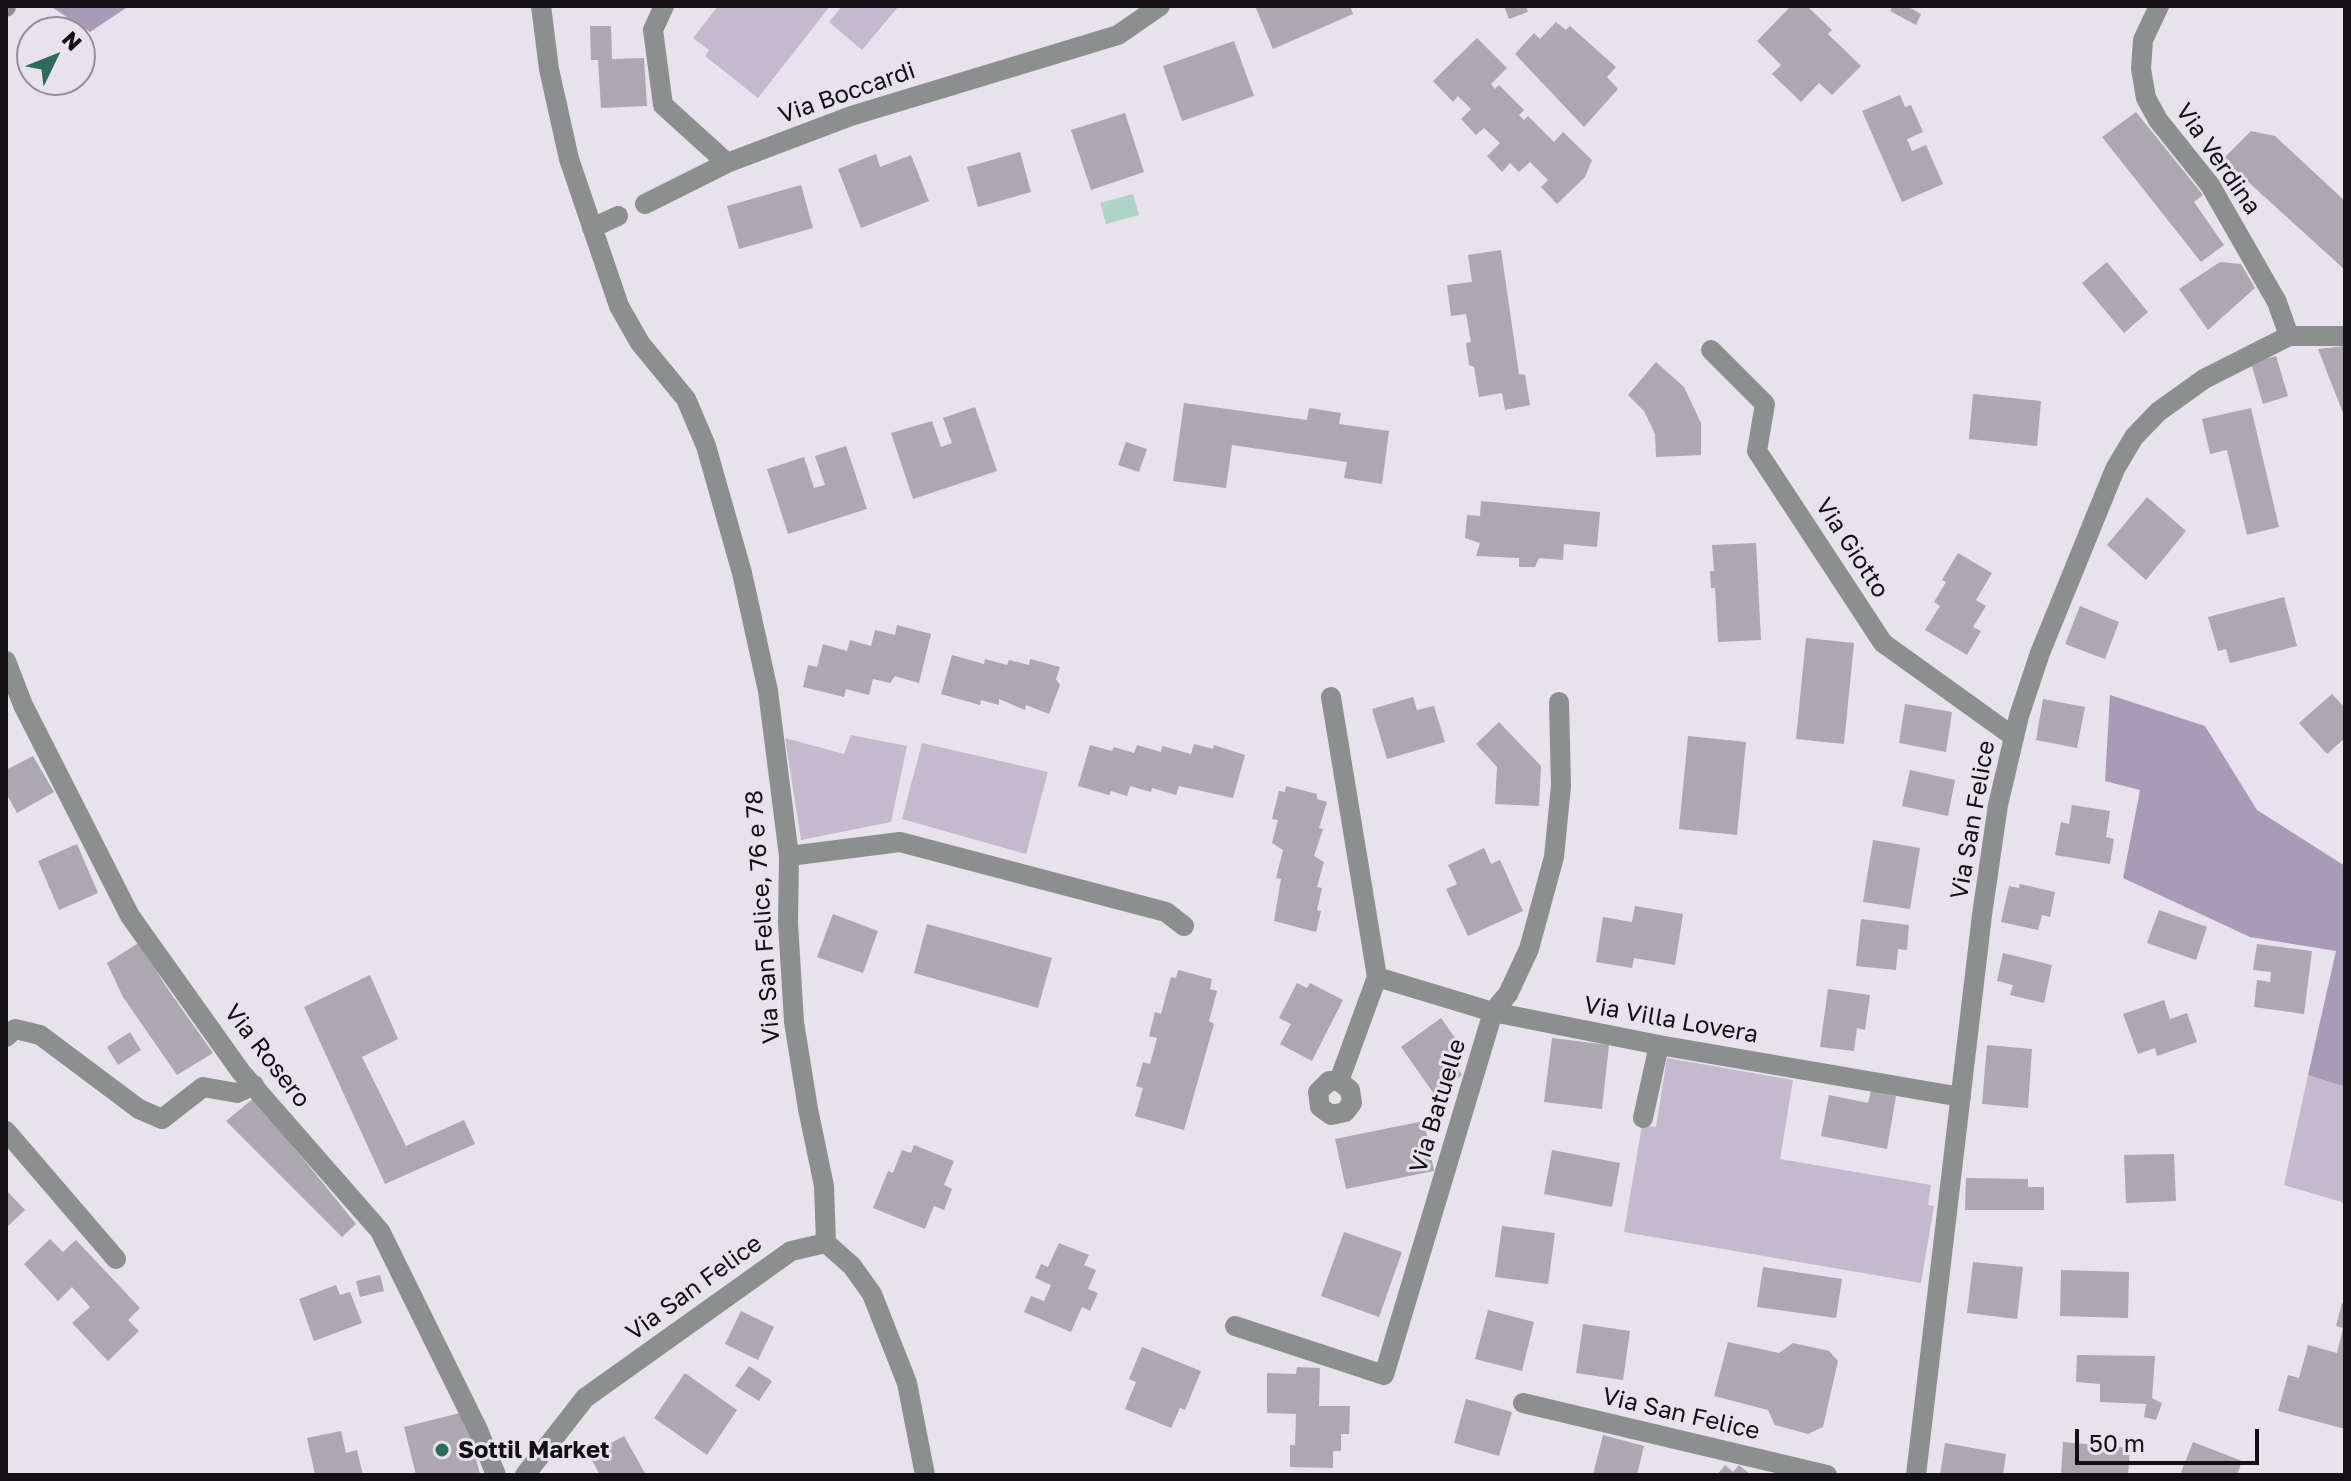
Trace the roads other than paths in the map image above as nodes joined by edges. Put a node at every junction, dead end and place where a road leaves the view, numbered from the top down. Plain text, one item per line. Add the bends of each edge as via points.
1 (541, 6) edge
2 (664, 6) edge
3 (1160, 6) edge
4 (2159, 6) edge
5 (727, 163) junction
6 (645, 204) dead end
7 (618, 216) dead end
8 (592, 228) junction
9 (2289, 336) junction
10 (2345, 336) edge
11 (1711, 350) dead end
12 (6, 661) edge
13 (1331, 697) dead end
14 (1559, 702) dead end
15 (2014, 737) junction
16 (789, 856) junction
17 (1184, 926) dead end
18 (1377, 977) junction
19 (1493, 1012) junction
20 (6, 1037) edge
21 (1659, 1045) junction
22 (1339, 1081) dead end
23 (254, 1085) junction
24 (1961, 1097) junction
25 (1643, 1118) dead end
26 (6, 1131) edge
27 (826, 1243) junction
28 (116, 1259) dead end
29 (1235, 1326) dead end
30 (1523, 1403) dead end
31 (496, 1475) edge
32 (525, 1475) edge
33 (925, 1475) edge
34 (1827, 1475) edge
35 (1916, 1475) edge

1 - 8 street, Via San Felice, 76 e 78 via 569,159
2 - 5 street via 653,30 663,105
3 - 5 street, Via Boccardi via 1118,35 851,116
4 - 9 street, Via Verdina via 2143,40 2146,98 2210,185 2277,302
5 - 6 street, Via Boccardi
7 - 8 street
8 - 16 street, Via San Felice, 76 e 78 via 619,306 640,343 686,399 706,446 768,691
9 - 10 street, Via San Felice
9 - 15 street, Via San Felice via 2204,379 2134,437 2109,483 2040,653
11 - 15 street, Via Giotto via 1765,404 1757,451 1883,643
12 - 23 street, Via Rosero via 130,916
13 - 18 street
14 - 19 street, Via Batuelle via 1561,786 1554,857 1529,949 1508,994
15 - 24 street, Via San Felice via 1998,805
16 - 17 street via 900,842 1166,912
16 - 27 street, Via San Felice, 76 e 78 via 794,1022 824,1186
18 - 19 street, Via Villa Lovera
18 - 22 street
19 - 21 street, Via Villa Lovera
19 - 29 street, Via Batuelle via 1384,1375
20 - 23 street via 15,1029 40,1035 139,1109 162,1119 203,1087 237,1093
21 - 24 street, Via Villa Lovera
21 - 25 street
23 - 31 street, Via Rosero via 380,1231
24 - 35 street, Via San Felice
26 - 28 street
27 - 32 street, Via San Felice via 791,1251 585,1398
27 - 33 street via 872,1294 907,1383
30 - 34 street, Via San Felice

